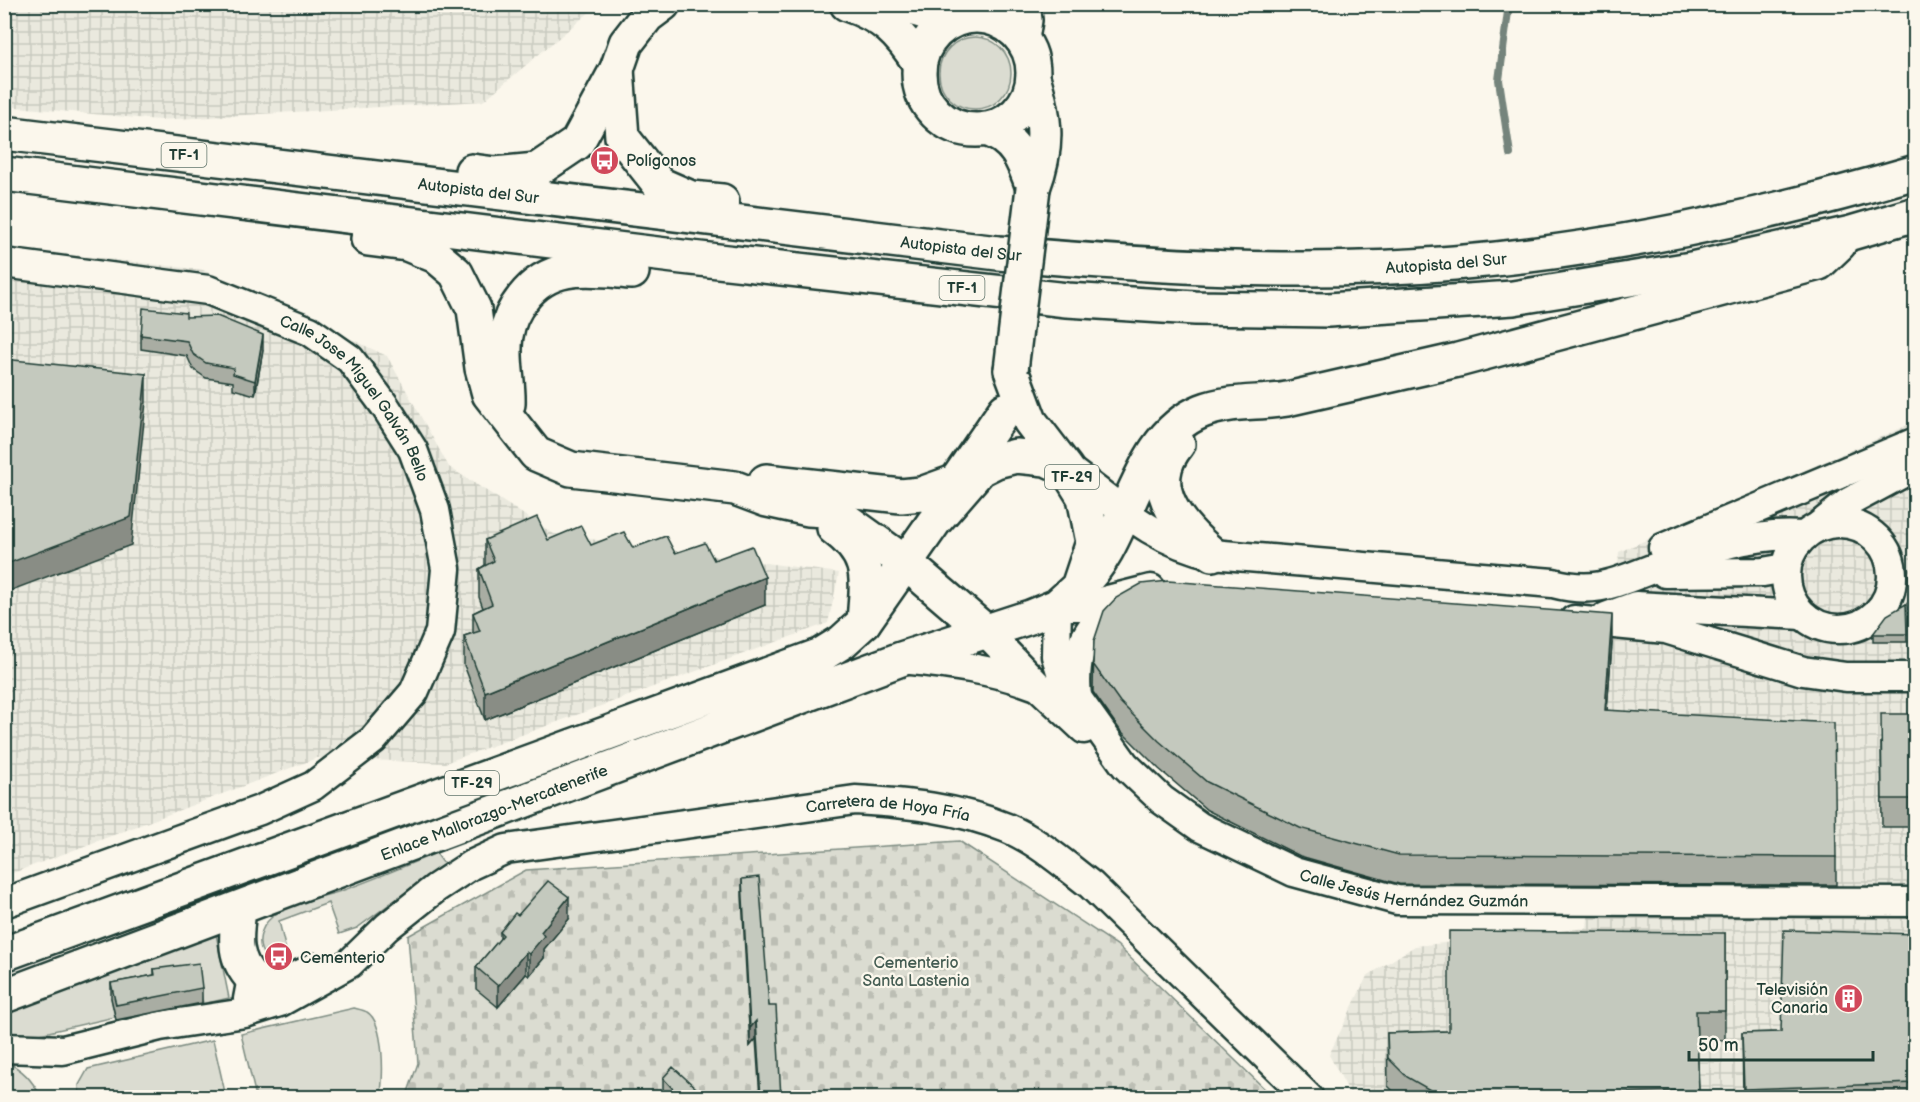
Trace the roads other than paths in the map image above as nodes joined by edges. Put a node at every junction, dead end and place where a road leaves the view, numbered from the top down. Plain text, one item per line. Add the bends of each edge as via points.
1 (663, 4) edge
2 (848, 4) edge
3 (896, 4) edge
4 (1023, 4) edge
5 (967, 13) edge
6 (1022, 39) junction
7 (919, 63) junction
8 (617, 69) junction
9 (1033, 77) junction
10 (986, 129) junction
11 (4, 134) edge
12 (1916, 172) edge
13 (4, 174) edge
14 (363, 177) junction
15 (1034, 188) junction
16 (319, 211) junction
17 (1916, 214) edge
18 (1851, 233) junction
19 (828, 234) junction
20 (682, 257) junction
21 (4, 263) edge
22 (1011, 370) junction
23 (1268, 402) junction
24 (507, 418) junction
25 (1916, 442) edge
26 (1916, 466) edge
27 (1066, 468) junction
28 (968, 475) junction
29 (735, 488) junction
30 (808, 509) junction
31 (1125, 513) junction
32 (1811, 531) junction
33 (1212, 554) junction
34 (907, 564) junction
35 (1786, 568) junction
36 (1638, 576) junction
37 (1553, 583) junction
38 (1177, 586) edge
39 (1068, 596) junction
40 (1119, 598) junction
41 (1548, 618) edge
42 (1809, 620) junction
43 (1593, 621) junction
44 (864, 622) junction
45 (1666, 629) junction
46 (985, 631) junction
47 (901, 659) junction
48 (1916, 677) edge
49 (1039, 687) junction
50 (1078, 701) junction
51 (1125, 765) junction
52 (1916, 902) edge
53 (4, 903) edge
54 (238, 909) junction
55 (387, 927) junction
56 (4, 954) edge
57 (252, 978) junction
58 (4, 996) edge
59 (245, 1013) junction
60 (4, 1048) edge
61 (1309, 1098) edge

1 - 8 main road via 647,16 626,43
2 - 7 main road via 885,21 903,37
3 - 5 main road
4 - 6 main road
5 - 6 main road via 1008,25
5 - 7 main road via 936,32
6 - 9 main road via 1031,57
7 - 10 main road via 925,99 936,113 950,124
8 - 14 main road via 578,143 537,170 495,174 389,161
8 - 19 main road via 622,137 659,184 691,198 802,211
9 - 10 main road via 1028,96 1017,112
9 - 15 main road via 1044,113 1045,141 1043,163
10 - 15 main road via 1001,134 1013,145
11 - 14 main road, Autopista del Sur / TF-1
12 - 19 main road, Autopista del Sur / TF-1 via 1692,227 1577,248 1453,263 1312,269 1163,267
13 - 16 main road, TF-1
14 - 19 main road, Autopista del Sur / TF-1
15 - 22 main road, bridge
16 - 20 main road, TF-1
16 - 24 main road via 348,236 407,244 436,256 456,273 474,309 489,394
17 - 18 main road, TF-1
18 - 20 main road, TF-1 via 1691,269 1513,298 1328,310 1195,308 1067,300
18 - 23 main road via 1819,263 1458,360
20 - 24 main road via 657,273 577,270 550,274 530,289 517,306 506,337
21 - 53 street, Calle Jose Miguel Galván Bello via 208,290 310,331 350,359 413,450 435,510 446,569 440,632 414,692 373,740 313,786 260,810
22 - 27 main road via 1030,421
22 - 28 main road via 1005,410
23 - 31 main road via 1230,404 1182,422 1153,456
23 - 33 main road via 1194,429 1173,450 1167,463 1165,489 1175,516 1187,533
24 - 29 main road via 536,454 571,469
25 - 37 street via 1612,570
26 - 32 street via 1849,502
27 - 28 main road, TF-29 via 1047,459 1016,456
27 - 31 street
27 - 39 main road, TF-29 via 1084,496 1093,542
28 - 29 main road via 921,494 901,496 763,481
28 - 34 main road, TF-29 via 942,502
29 - 30 main road
30 - 34 main road via 840,516
30 - 44 main road via 852,541 862,558 867,577
31 - 33 street via 1168,541
31 - 39 main road via 1093,574
32 - 35 street via 1792,550
32 - 36 street via 1764,535
32 - 42 street via 1846,524 1872,534 1884,547 1892,581 1883,605 1865,623 1832,629
33 - 37 street
34 - 44 main road, Enlace Mallorazgo-Mercatenerife / TF-29
34 - 46 main road
35 - 36 street
35 - 42 street via 1786,585 1792,601
36 - 37 street via 1591,589
38 - 40 street
39 - 40 street via 1084,606
39 - 46 main road, TF-29 via 1030,617
39 - 50 street, Calle Jesús Hernández Guzmán via 1056,656 1063,678
40 - 50 street via 1095,620 1078,655
41 - 43 street
42 - 43 street via 1636,606
42 - 45 street via 1790,634
43 - 45 street
44 - 56 main road, Enlace Mallorazgo-Mercatenerife / TF-29 via 821,655
45 - 48 street via 1803,670 1846,677
46 - 47 main road, Enlace Mallorazgo-Mercatenerife / TF-29
46 - 49 street
47 - 49 street via 1004,674
47 - 54 main road, Enlace Mallorazgo-Mercatenerife / TF-29
49 - 51 street
50 - 51 street, Calle Jesús Hernández Guzmán
51 - 52 street, Calle Jesús Hernández Guzmán via 1162,800 1200,827 1294,873 1397,900
54 - 57 main road via 235,946 242,968
54 - 58 main road, Enlace Mallorazgo-Mercatenerife / TF-29
55 - 57 street, Carretera de Hoya Fría via 309,971 273,982
55 - 59 street, Carretera de Hoya Fría via 350,963 280,1002
55 - 61 street, Carretera de Hoya Fría via 471,865 506,849 855,800 913,803 966,814 1009,829 1053,856 1091,885
57 - 59 street
59 - 60 street, Carretera de Hoya Fría via 160,1026 63,1050

